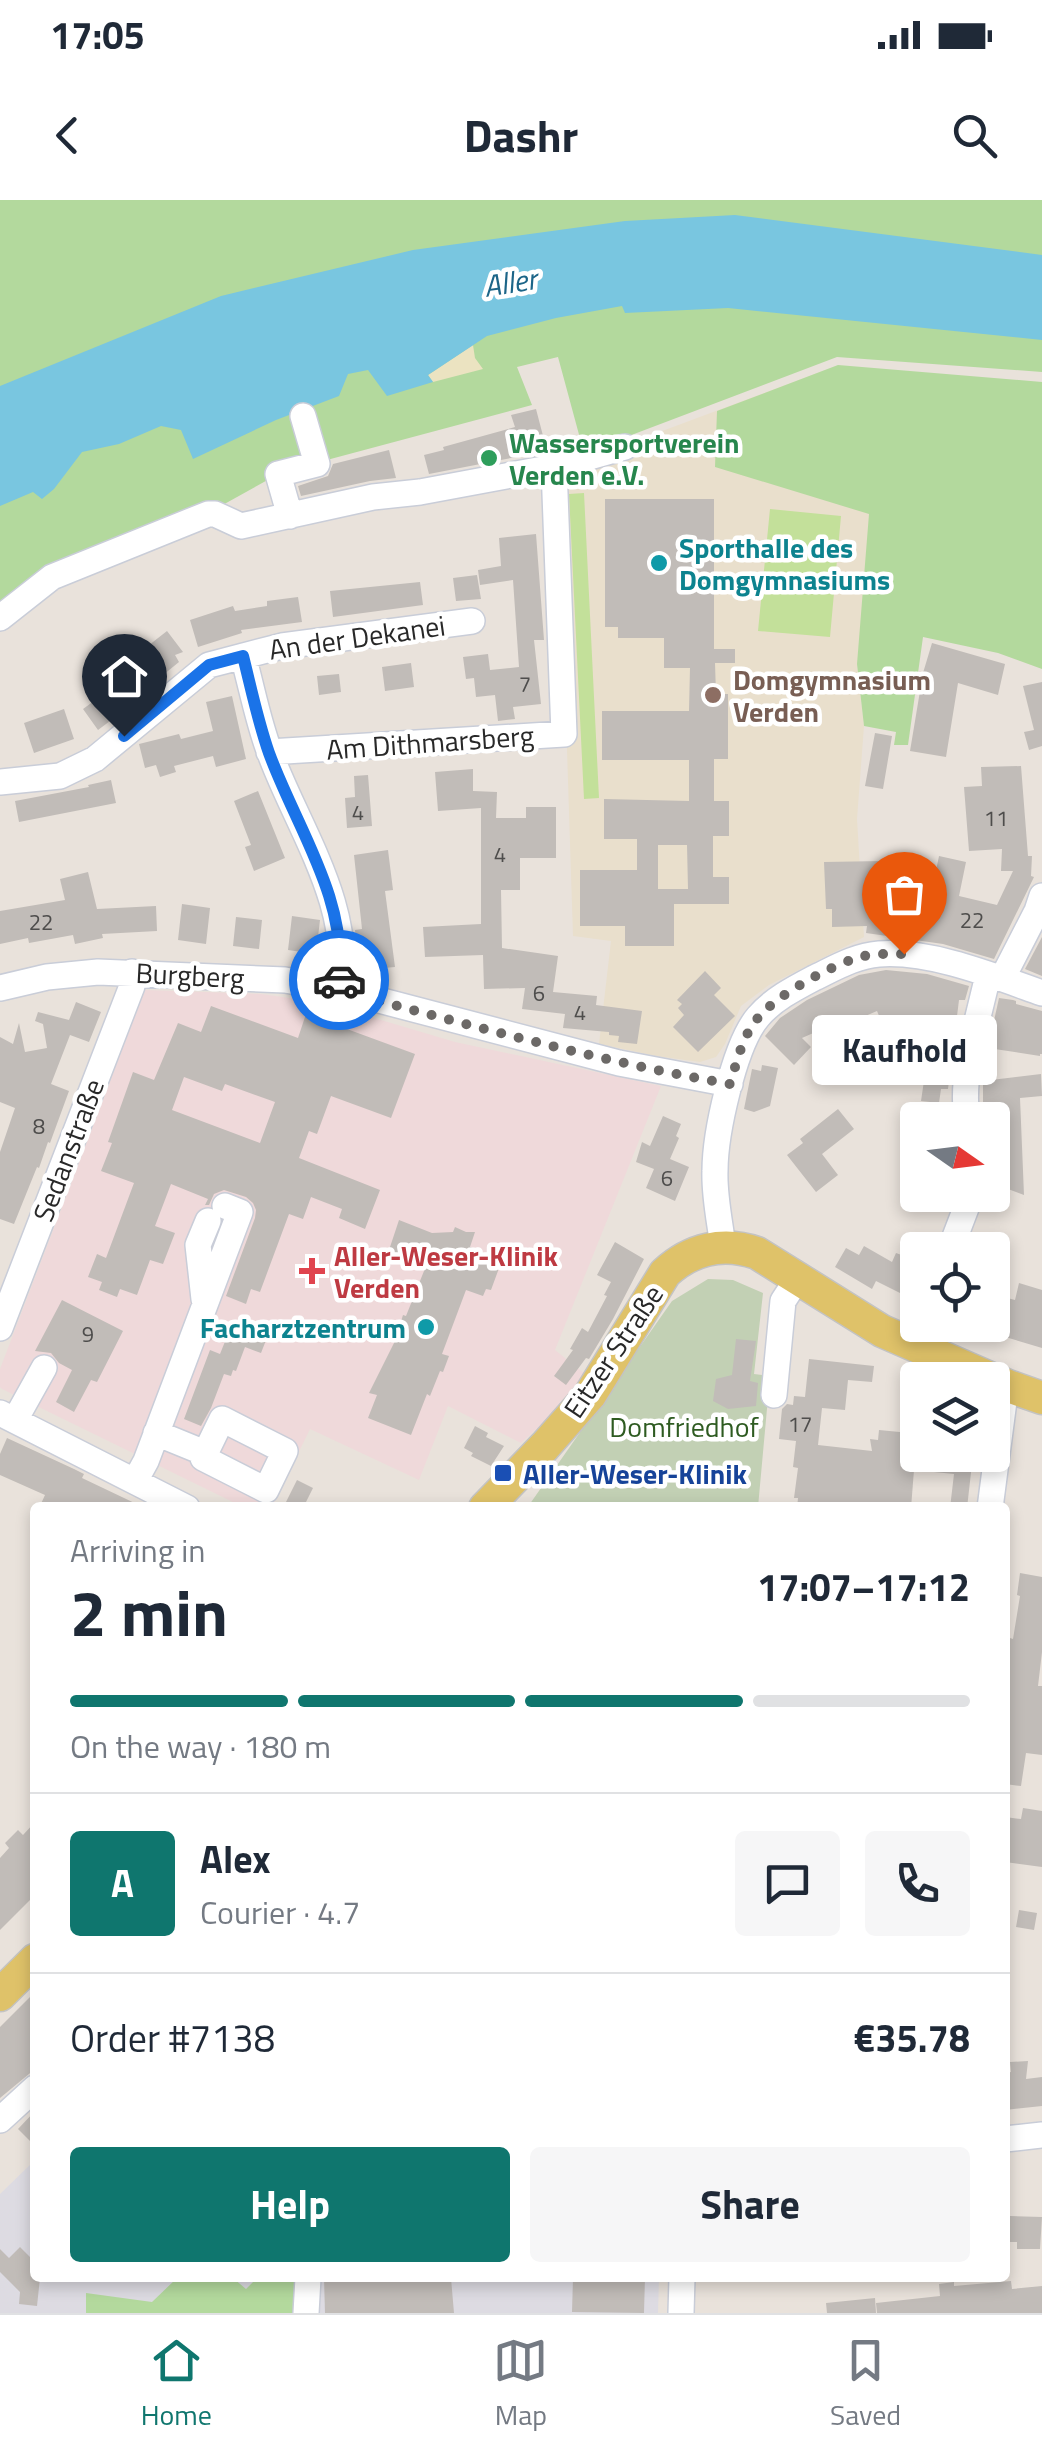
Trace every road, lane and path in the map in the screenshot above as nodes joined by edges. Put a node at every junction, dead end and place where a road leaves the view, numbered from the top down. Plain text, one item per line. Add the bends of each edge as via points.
1 (303, 416) dead end
2 (625, 448) dead end
3 (554, 468) junction
4 (290, 516) junction
5 (0, 618) edge
6 (472, 620) dead end
7 (243, 656) junction
8 (269, 752) junction
9 (0, 782) edge
10 (1042, 896) edge
11 (132, 972) junction
12 (995, 977) junction
13 (0, 988) edge
14 (337, 990) junction
15 (1042, 993) edge
16 (730, 1084) junction
17 (965, 1102) edge
18 (216, 1214) dead end
19 (722, 1247) junction
20 (798, 1278) junction
21 (0, 1328) edge
22 (900, 1330) edge
23 (929, 1342) edge
24 (965, 1362) edge
25 (44, 1368) dead end
26 (1010, 1387) edge
27 (774, 1394) dead end
28 (1042, 1398) edge
29 (8, 1416) edge
30 (156, 1434) junction
31 (205, 1453) dead end
32 (995, 1472) edge
33 (135, 1481) junction
34 (175, 1502) edge
35 (495, 1502) edge
36 (991, 1502) edge
37 (30, 2093) edge
38 (0, 2120) edge
39 (1042, 2135) edge
40 (1010, 2138) edge
41 (308, 2282) edge
42 (682, 2282) edge
43 (306, 2313) edge
44 (682, 2313) edge

1 - 4 street via 317,464 278,474
2 - 3 street
3 - 4 street
3 - 8 street, Am Dithmarsberg via 564,734
4 - 5 street via 241,526 208,514 52,577
6 - 7 street, An der Dekanei
7 - 8 street, An der Dekanei
7 - 9 street, An der Dekanei via 209,665 95,759 60,776
8 - 14 street, An der Dekanei via 333,906
10 - 12 street
11 - 13 street, Burgberg via 47,977
11 - 14 street, Burgberg via 285,980
11 - 21 street, Sedanstraße
12 - 15 street
12 - 16 street via 904,954 855,958 758,1016
12 - 17 street via 969,1064
14 - 16 street, Burgberg via 619,1063
16 - 19 street via 714,1171
18 - 30 street via 240,1212
19 - 20 main road via 757,1253
19 - 35 main road, Eitzer Straße via 694,1252 666,1273 590,1395
20 - 22 main road via 853,1315
20 - 27 street via 783,1301
23 - 24 main road
25 - 29 street
26 - 28 main road
29 - 33 street
30 - 31 street
30 - 33 street
32 - 36 street
33 - 34 street
37 - 38 street
39 - 40 street
41 - 43 street
42 - 44 street

